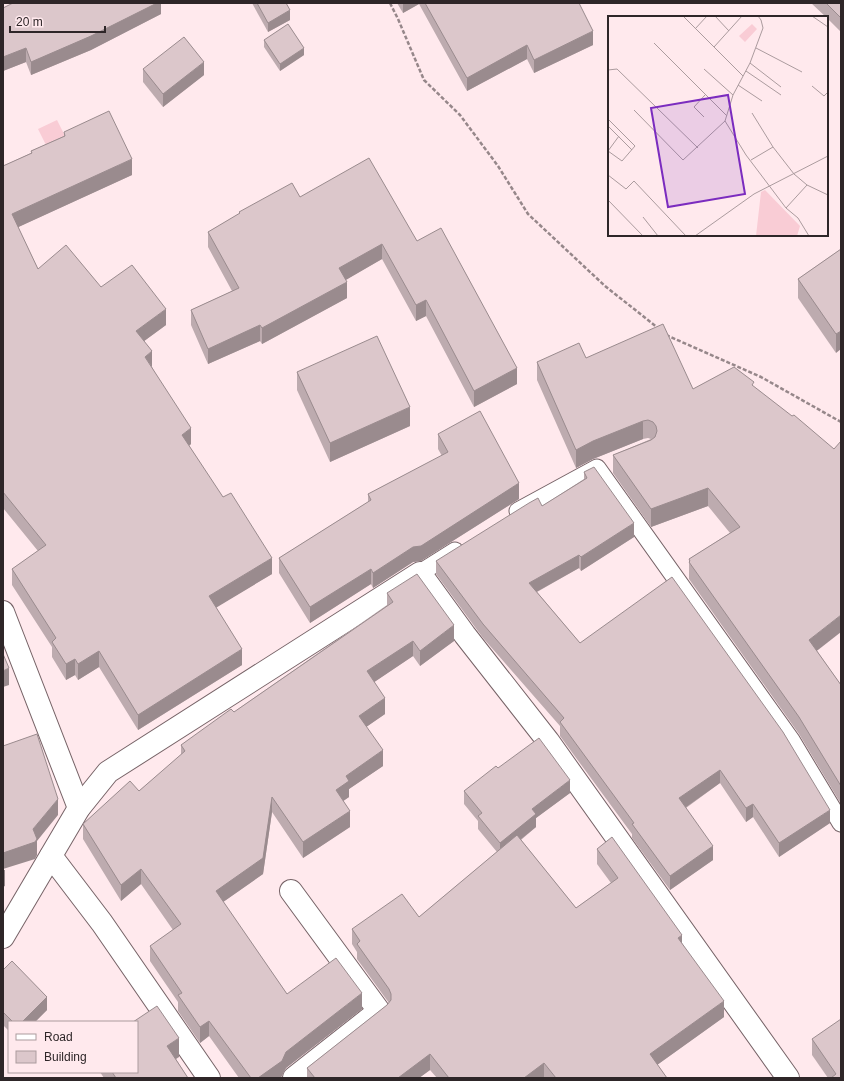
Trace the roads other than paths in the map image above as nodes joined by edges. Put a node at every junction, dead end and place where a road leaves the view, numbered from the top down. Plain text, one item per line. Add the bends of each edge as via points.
1 (508, 518) edge
2 (467, 543) edge
3 (420, 573) junction
4 (3, 612) edge
5 (79, 808) junction
6 (841, 823) edge
7 (51, 856) junction
8 (290, 891) dead end
9 (3, 937) edge
10 (210, 1078) edge
11 (294, 1078) edge
12 (788, 1078) edge

1 - 6 lane via 604,465 790,740
2 - 3 lane
3 - 5 street via 108,772
3 - 12 street via 548,741
4 - 5 street
5 - 7 street
7 - 9 street
7 - 10 street via 102,923
8 - 11 street via 379,1011

